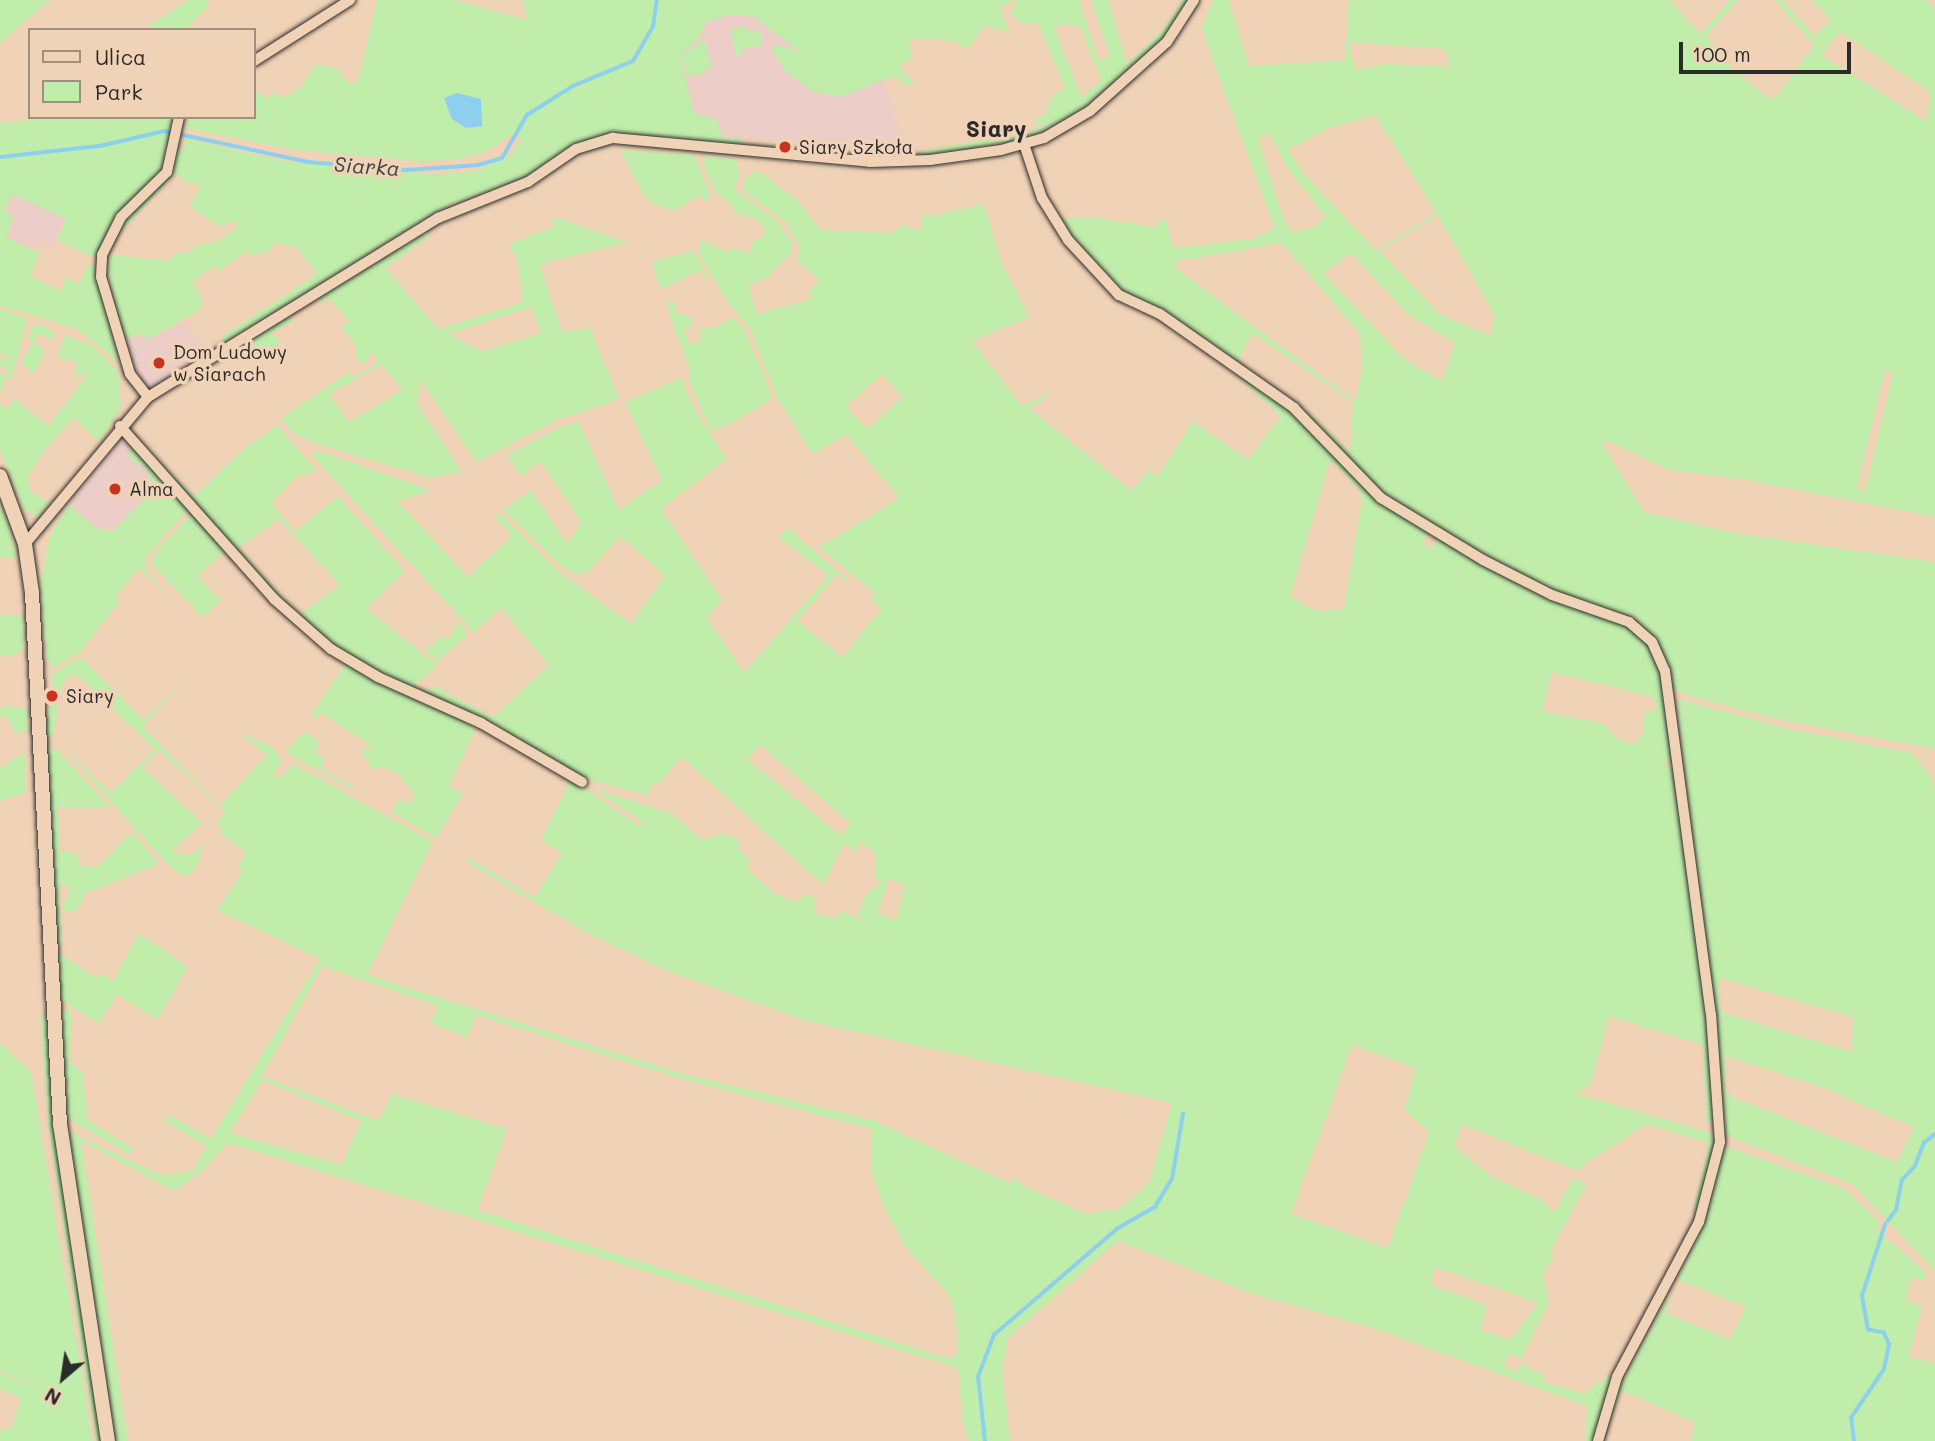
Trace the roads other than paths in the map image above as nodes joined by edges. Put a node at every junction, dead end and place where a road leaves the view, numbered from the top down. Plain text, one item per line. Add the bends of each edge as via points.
1 (350, 0) edge
2 (1194, 0) edge
3 (256, 60) edge
4 (179, 119) edge
5 (1024, 144) junction
6 (148, 397) junction
7 (120, 426) junction
8 (0, 477) edge
9 (25, 544) junction
10 (582, 782) dead end
11 (108, 1441) edge
12 (1598, 1441) edge

1 - 3 street
2 - 5 street via 1167,42 1090,111 1062,129
4 - 6 street via 174,154 158,184 121,217 102,255 101,276 130,374
5 - 6 street via 930,160 870,162 609,139 576,149 528,182 438,218
5 - 12 street via 1042,198 1068,240 1119,295 1168,319 1294,408 1381,498 1483,560 1552,595 1629,622 1652,642 1665,670 1711,1014 1720,1142 1699,1222 1617,1377
6 - 7 street
7 - 9 street
7 - 10 street via 274,599 331,649 389,682 481,723
8 - 9 main road
9 - 11 main road via 32,593 60,1124

